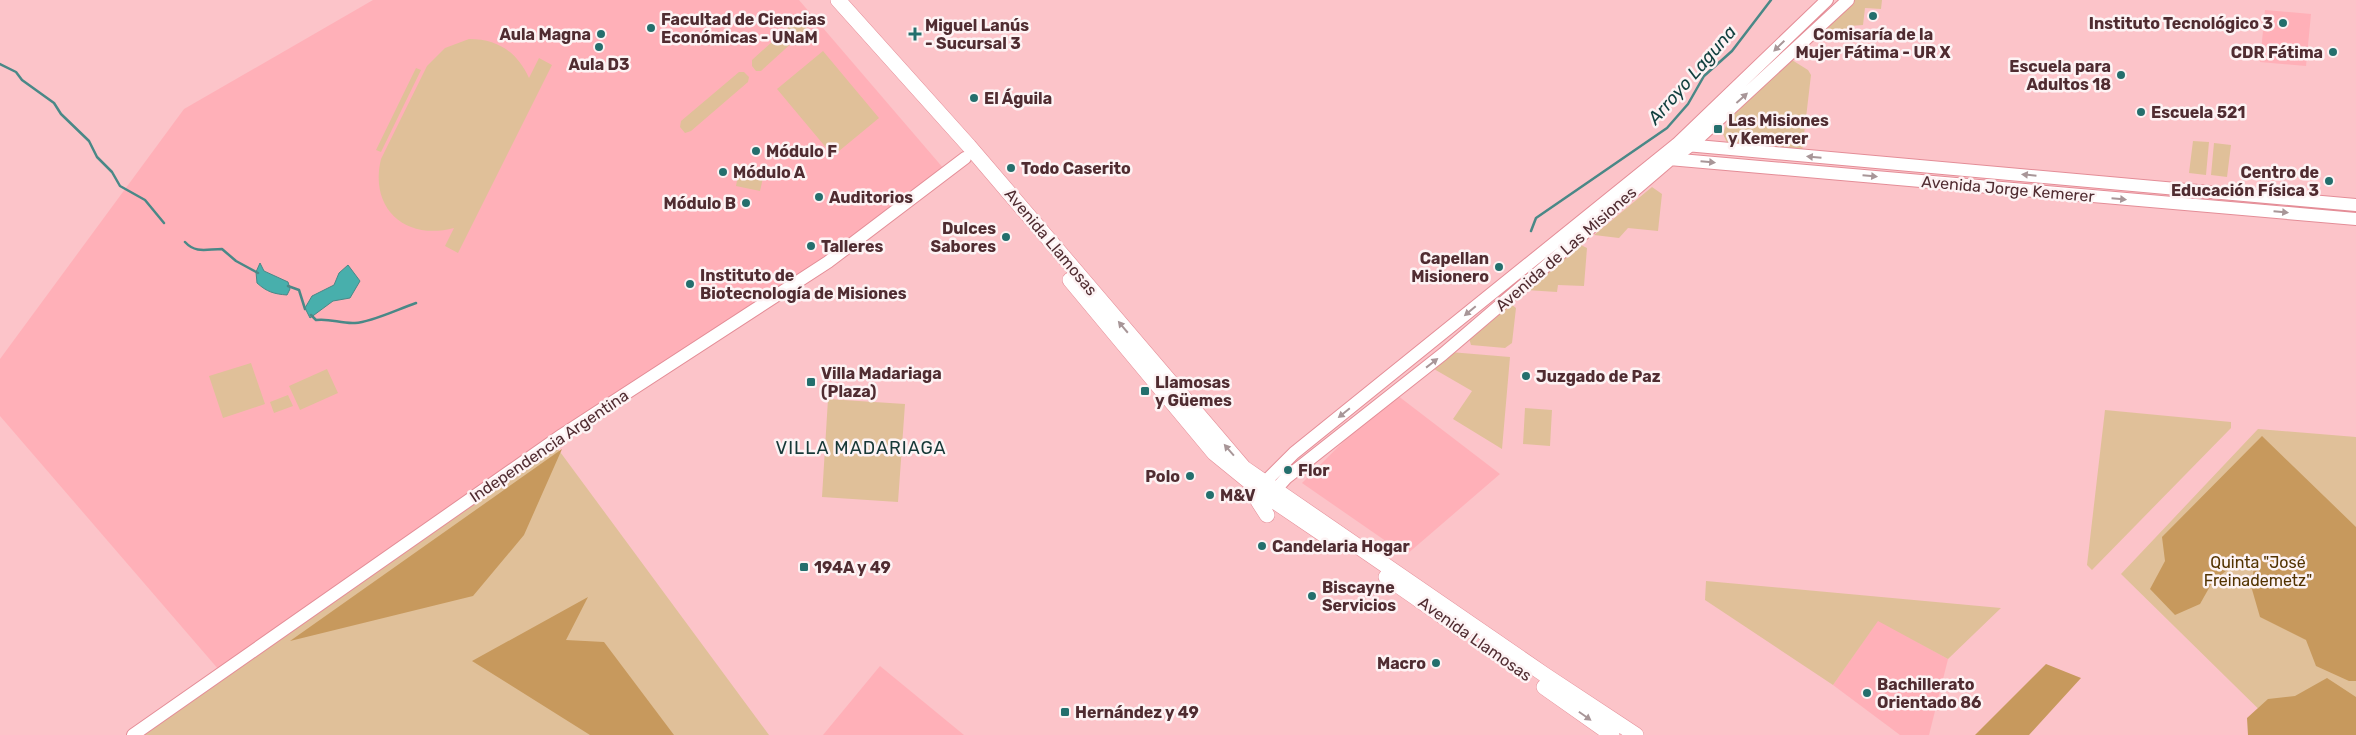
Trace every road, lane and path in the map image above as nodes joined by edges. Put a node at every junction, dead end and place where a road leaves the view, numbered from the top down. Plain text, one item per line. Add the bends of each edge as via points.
1 (826, 0) edge
2 (838, 0) edge
3 (1827, 0) edge
4 (1848, 0) edge
5 (1683, 145) junction
6 (965, 158) junction
7 (1665, 158) junction
8 (2356, 205) edge
9 (2356, 219) edge
10 (1267, 489) junction
11 (1267, 515) dead end
12 (133, 735) edge
13 (1612, 735) edge
14 (1636, 735) edge

1 - 6 highway, Avenida Llamosas
10 -> 2 highway, Avenida Llamosas via 1244,468 969,146
3 -> 5 main road, Avenida de Las Misiones
5 -> 4 main road, Avenida de Las Misiones
5 - 7 main road, Avenida de Las Misiones
8 -> 5 main road, Avenida Jorge Kemerer
6 - 10 highway, Avenida Llamosas via 1050,254 1214,453 1239,476
6 - 12 main road, Independencia Argentina via 828,262 562,435
7 -> 9 main road, Avenida Jorge Kemerer
7 - 10 main road, Avenida de Las Misiones via 1449,349 1286,478
10 - 11 highway via 1258,501
10 -> 13 highway, Avenida Llamosas via 1357,557
10 - 14 highway

